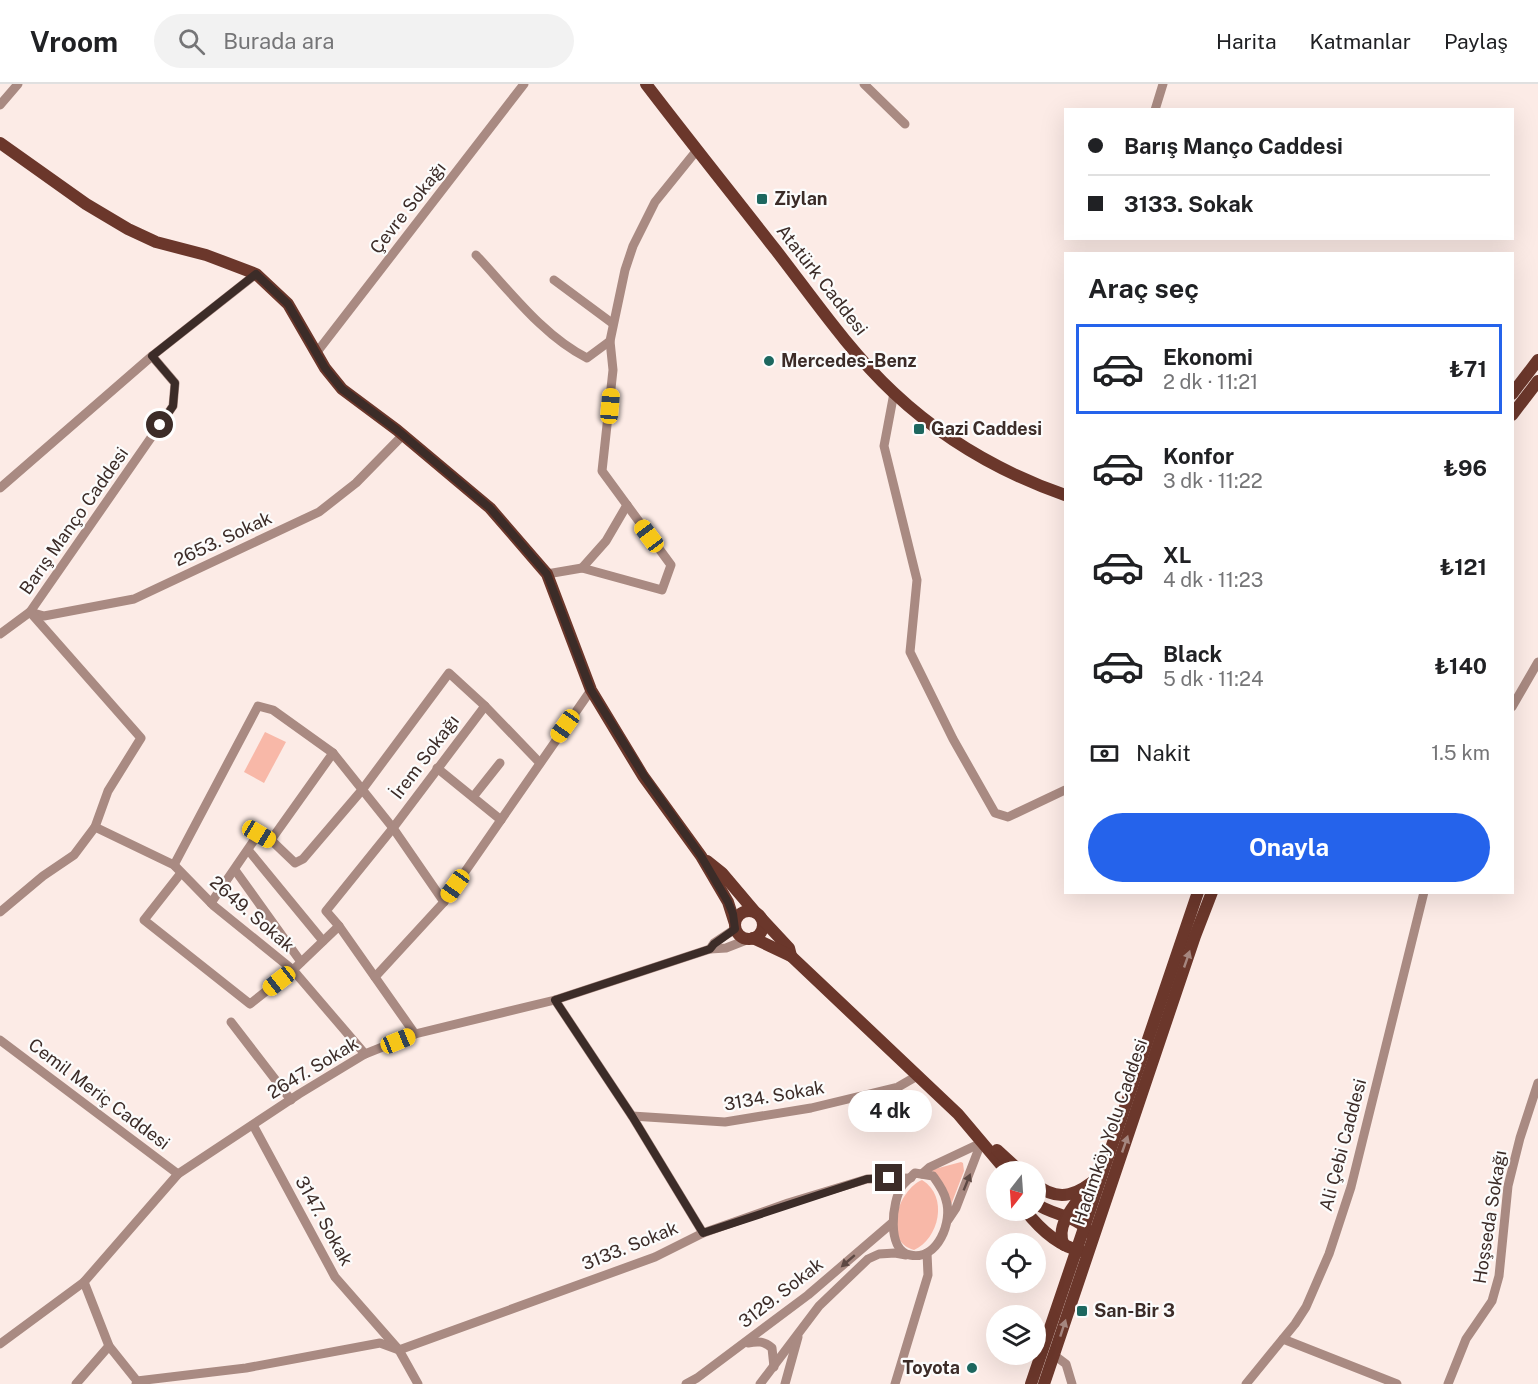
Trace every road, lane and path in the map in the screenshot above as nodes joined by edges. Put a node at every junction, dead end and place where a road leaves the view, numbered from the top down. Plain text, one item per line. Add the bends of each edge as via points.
1 (18, 84) edge
2 (524, 84) edge
3 (646, 84) edge
4 (864, 84) edge
5 (1163, 84) edge
6 (0, 105) edge
7 (1156, 108) edge
8 (905, 124) dead end
9 (0, 143) edge
10 (696, 150) junction
11 (476, 255) dead end
12 (256, 274) junction
13 (554, 280) dead end
14 (612, 323) junction
15 (610, 341) junction
16 (317, 352) junction
17 (152, 356) junction
18 (1538, 360) edge
19 (1538, 381) edge
20 (1514, 391) edge
21 (894, 393) junction
22 (1514, 412) edge
23 (403, 435) junction
24 (0, 488) edge
25 (1064, 495) edge
26 (627, 506) junction
27 (582, 568) junction
28 (547, 574) junction
29 (30, 612) junction
30 (0, 634) edge
31 (1538, 662) edge
32 (591, 690) junction
33 (1514, 704) edge
34 (484, 705) junction
35 (333, 753) junction
36 (500, 763) dead end
37 (540, 763) junction
38 (437, 768) junction
39 (362, 790) junction
40 (1064, 790) edge
41 (473, 797) junction
42 (501, 820) junction
43 (95, 827) junction
44 (393, 828) junction
45 (271, 840) junction
46 (249, 851) junction
47 (701, 856) junction
48 (174, 865) junction
49 (235, 870) junction
50 (182, 873) junction
51 (1197, 894) edge
52 (1211, 894) edge
53 (1424, 894) edge
54 (444, 902) junction
55 (211, 903) junction
56 (0, 912) edge
57 (759, 915) junction
58 (339, 926) junction
59 (735, 926) junction
60 (751, 939) junction
61 (323, 940) junction
62 (710, 949) junction
63 (791, 956) junction
64 (301, 962) junction
65 (293, 970) junction
66 (375, 977) junction
67 (555, 1000) junction
68 (231, 1022) dead end
69 (415, 1034) junction
70 (0, 1040) edge
71 (365, 1054) junction
72 (917, 1076) junction
73 (1538, 1083) edge
74 (291, 1100) junction
75 (632, 1116) junction
76 (253, 1125) junction
77 (981, 1143) junction
78 (992, 1161) edge
79 (997, 1161) edge
80 (1009, 1161) edge
81 (177, 1174) junction
82 (922, 1174) junction
83 (1102, 1174) junction
84 (910, 1178) junction
85 (1089, 1185) junction
86 (1046, 1192) edge
87 (1046, 1210) edge
88 (1067, 1218) junction
89 (948, 1220) junction
90 (1035, 1221) edge
91 (892, 1223) junction
92 (1084, 1225) junction
93 (703, 1233) junction
94 (1064, 1245) junction
95 (1090, 1247) junction
96 (1075, 1250) junction
97 (927, 1253) junction
98 (908, 1255) junction
99 (84, 1282) junction
100 (800, 1329) junction
101 (1283, 1339) junction
102 (0, 1344) edge
103 (743, 1344) junction
104 (109, 1346) junction
105 (399, 1350) junction
106 (1054, 1355) junction
107 (774, 1367) junction
108 (696, 1381) edge
109 (137, 1382) edge
110 (76, 1384) edge
111 (418, 1384) edge
112 (686, 1384) edge
113 (760, 1384) edge
114 (785, 1384) edge
115 (896, 1384) edge
116 (1031, 1384) edge
117 (1044, 1384) edge
118 (1072, 1384) edge
119 (1246, 1384) edge
120 (1396, 1384) edge
121 (1448, 1384) edge

1 - 6 street
2 - 16 street, Çevre Sokağı
3 - 10 main road, Atatürk Caddesi
4 - 8 street
5 - 7 street
9 - 12 main road via 128,229
10 - 14 street via 655,202 633,246
10 - 21 main road, Atatürk Caddesi via 852,349
11 - 15 street via 552,336 574,351 587,358
12 - 16 main road via 288,304
12 - 17 street
13 - 14 street
14 - 15 street
15 - 26 street via 613,370 602,471
16 - 23 main road via 342,389
17 - 24 street
17 - 29 street, Barış Manço Caddesi via 175,383 173,406
18 - 20 main road
19 - 22 main road
21 - 25 main road, Atatürk Caddesi via 949,438 1032,484
21 - 40 street via 884,446 917,580 910,652 995,813 1008,817
23 - 28 main road via 490,508
23 - 29 street, 2653. Sokak via 356,483 319,512 134,599 44,615
26 - 27 street via 606,541
26 - 27 street via 671,566 662,590
27 - 28 street
28 - 32 main road
29 - 30 street, Barış Manço Caddesi
29 - 43 street via 141,738 108,791
31 - 33 street
32 - 37 street
32 - 47 main road via 644,776
34 - 37 street
34 - 38 street, İrem Sokağı
34 - 39 street via 448,674
35 - 39 street
35 - 45 street
35 - 48 street via 273,710 258,706
36 - 41 street
37 - 42 street
38 - 41 street
38 - 44 street, İrem Sokağı
39 - 44 street
39 - 45 street via 303,859 295,863
41 - 42 street
42 - 54 street
43 - 48 street, 2649. Sokak
43 - 56 street via 74,855
44 - 54 street
44 - 58 street, İrem Sokağı via 326,911
45 - 46 street via 259,834
46 - 49 street
46 - 61 street
47 - 57 main road via 722,873
47 - 59 main road via 728,902
48 - 50 street, 2649. Sokak
49 - 55 street
49 - 64 street
50 - 55 street, 2649. Sokak
50 - 65 street via 144,920 250,1004
51 - 83 main road, Hadımköy Yolu Caddesi
95 -> 52 main road, Hadımköy Yolu Caddesi
53 - 101 street, Ali Çebi Caddesi via 1351,1187 1316,1288
54 - 66 street
55 - 65 street, 2649. Sokak
57 - 59 main road via 750,910 741,913
57 - 60 main road via 764,924 761,933
57 - 63 main road via 789,948
58 - 61 street
58 - 66 street
59 - 60 main road via 740,936
59 - 62 street
60 - 62 street
60 - 63 main road
61 - 64 street
62 - 67 street, 2647. Sokak
63 - 72 main road
64 - 65 street
65 - 71 street, 2649. Sokak
66 - 69 street
67 - 69 street, 2647. Sokak
67 - 75 street
68 - 74 street
69 - 71 street, 2647. Sokak
70 - 81 street, Cemil Meriç Caddesi
71 - 74 street, 2647. Sokak
72 - 75 street, 3134. Sokak via 898,1088 725,1122
72 - 77 main road via 958,1114
73 - 121 street, Hoşseda Sokağı via 1508,1186 1499,1276 1492,1301 1466,1340
74 - 76 street, 2647. Sokak
75 - 93 street
76 - 81 street, 2647. Sokak
76 - 105 street, 3147. Sokak via 335,1277
77 - 78 main road
77 - 79 main road
77 - 80 main road
77 - 82 street
89 -> 77 street
81 - 99 street, 2647. Sokak
82 - 84 street via 915,1173
82 - 89 street via 933,1176 942,1188
83 - 85 main road
83 - 92 main road, Hadımköy Yolu Caddesi
84 - 91 street via 896,1200
84 - 93 street, 3133. Sokak via 867,1179
85 - 86 main road via 1064,1196
85 - 88 main road
87 - 88 main road
88 - 92 main road
88 - 94 main road via 1061,1232
89 - 97 street via 937,1245
90 - 94 main road
91 - 98 street via 898,1247
91 -> 103 street, 3129. Sokak
92 - 95 main road via 1090,1234
92 - 96 main road, Hadımköy Yolu Caddesi
93 - 105 street, 3133. Sokak via 655,1257
94 - 96 main road
95 - 96 main road
106 -> 95 main road, Hadımköy Yolu Caddesi
96 - 116 main road, Hadımköy Yolu Caddesi
97 - 98 street
97 - 115 street via 928,1275
98 - 100 street via 879,1254 868,1259
99 - 102 street
99 - 104 street
100 - 107 street
100 - 114 street
101 - 119 street, Ali Çebi Caddesi
101 - 120 street
103 - 107 street via 767,1344 772,1348
103 - 108 street, 3129. Sokak
104 - 109 street
104 - 110 street
105 - 109 street via 380,1343 246,1368
105 - 111 street, 3147. Sokak
106 - 117 main road, Hadımköy Yolu Caddesi
106 - 118 street via 1066,1364
107 - 113 street
108 - 112 street, 3129. Sokak

